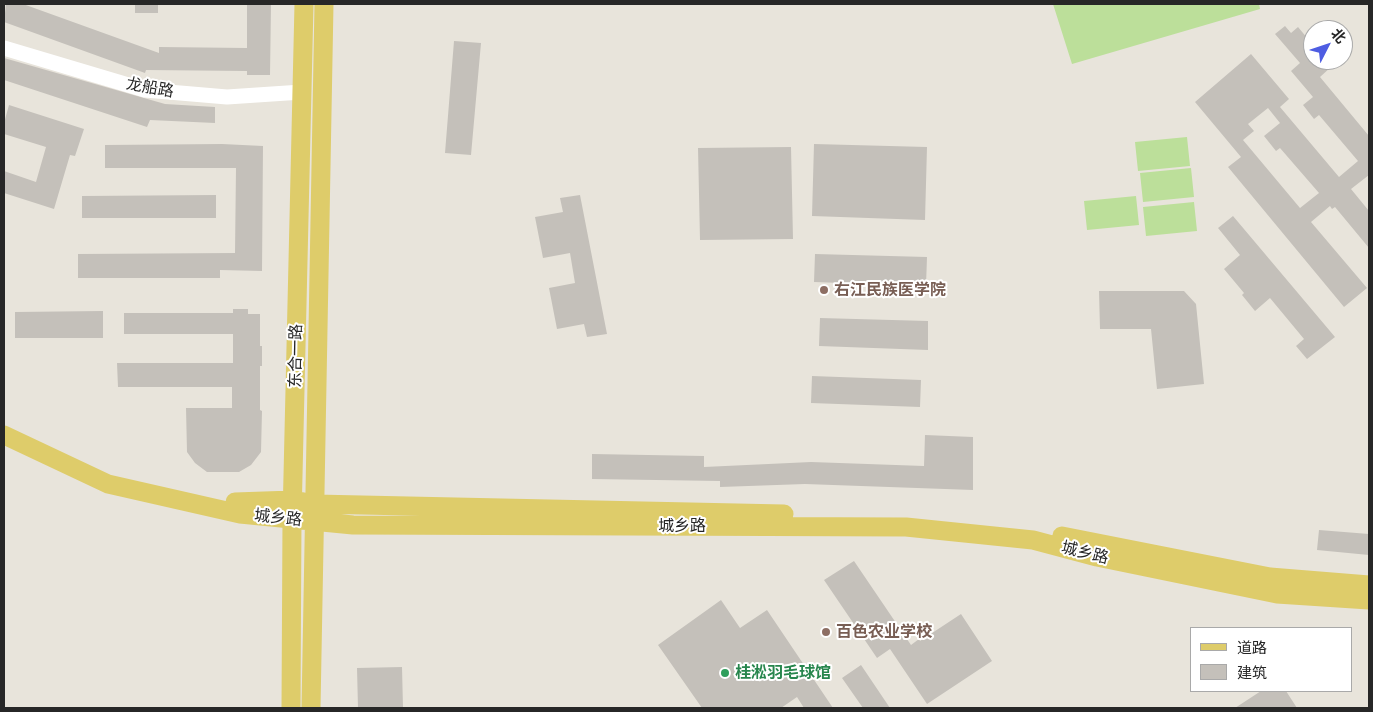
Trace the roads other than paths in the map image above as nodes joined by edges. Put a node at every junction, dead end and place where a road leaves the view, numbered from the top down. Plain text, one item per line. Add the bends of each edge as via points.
1 (304, 4) edge
2 (324, 4) edge
3 (4, 48) edge
4 (302, 92) junction
5 (4, 424) edge
6 (4, 435) edge
7 (292, 508) junction
8 (315, 513) junction
9 (1369, 585) edge
10 (1369, 600) edge
11 (290, 708) edge
12 (312, 708) edge

1 - 4 main road, 东合一路
2 - 8 main road, 东合一路
3 - 4 street, 龙船路 via 145,90 227,97
4 - 7 main road, 东合一路
5 - 7 main road, 城乡路 via 111,474 241,504
6 - 7 main road, 城乡路 via 108,484 240,514
7 - 8 main road, 城乡路
7 - 11 main road, 东合一路
8 - 9 main road, 城乡路 via 906,516 1035,530 1270,577
8 - 10 main road, 城乡路 via 353,525 906,527 1034,540 1097,557 1277,594
8 - 12 main road, 东合一路

